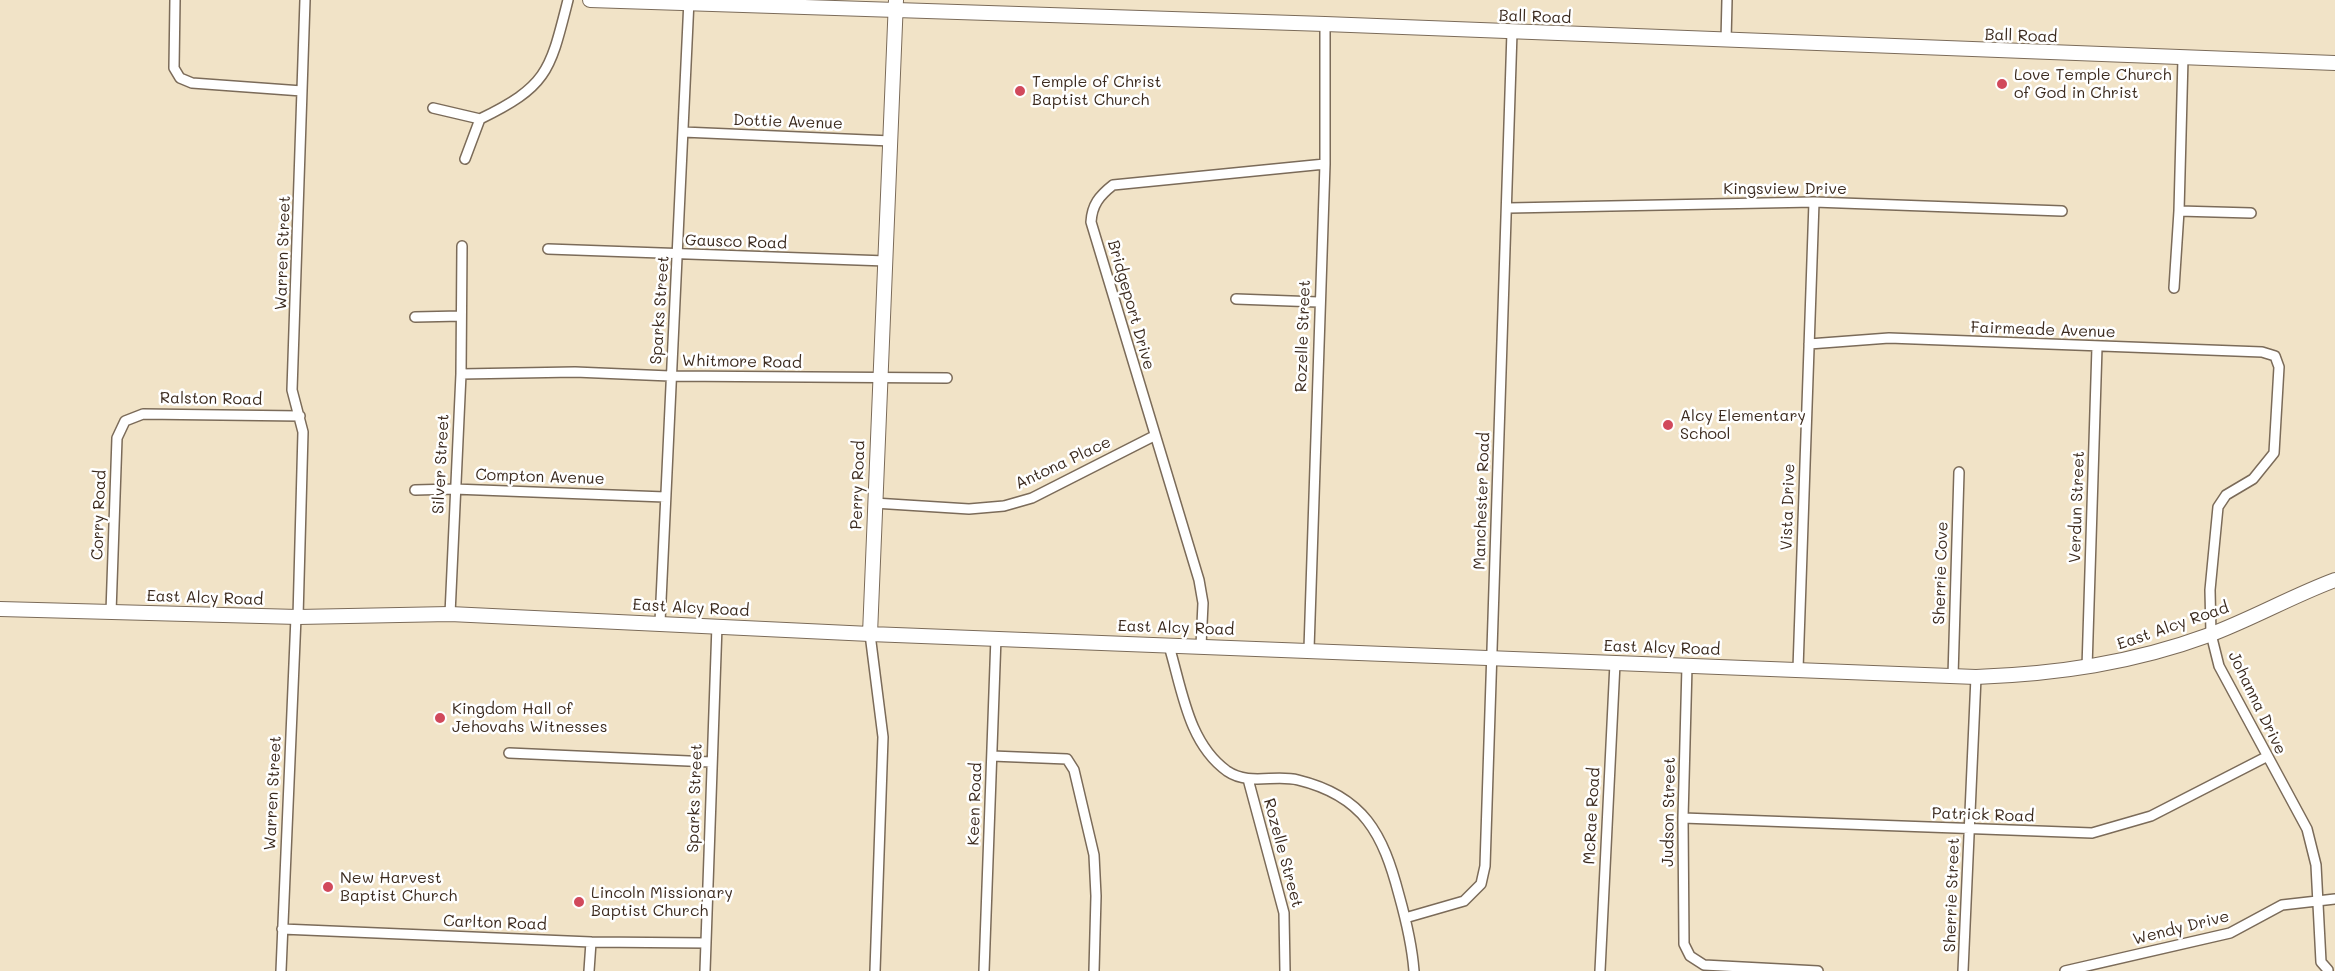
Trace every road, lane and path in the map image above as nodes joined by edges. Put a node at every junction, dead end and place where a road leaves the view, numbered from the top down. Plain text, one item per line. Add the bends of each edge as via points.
1 (175, 0) edge
2 (305, 0) edge
3 (568, 0) edge
4 (590, 0) edge
5 (1726, 0) edge
6 (689, 2) edge
7 (896, 6) edge
8 (1326, 24) junction
9 (1512, 32) junction
10 (1726, 41) junction
11 (2183, 58) junction
12 (2335, 63) edge
13 (302, 92) junction
14 (434, 108) dead end
15 (480, 119) junction
16 (683, 132) junction
17 (891, 141) junction
18 (465, 159) dead end
19 (1325, 164) junction
20 (1814, 202) junction
21 (1509, 207) junction
22 (2062, 212) dead end
23 (2179, 212) junction
24 (2251, 213) dead end
25 (462, 246) dead end
26 (549, 249) dead end
27 (679, 255) junction
28 (886, 261) junction
29 (2174, 288) dead end
30 (1236, 299) dead end
31 (1318, 302) junction
32 (461, 316) junction
33 (415, 317) dead end
34 (1809, 344) junction
35 (2097, 347) junction
36 (2276, 356) joint
37 (461, 374) junction
38 (670, 376) junction
39 (947, 378) dead end
40 (878, 379) junction
41 (300, 416) junction
42 (125, 421) joint
43 (1154, 436) junction
44 (1959, 472) dead end
45 (454, 489) junction
46 (415, 490) dead end
47 (664, 497) junction
48 (874, 503) junction
49 (2335, 580) edge
50 (0, 609) edge
51 (111, 612) junction
52 (450, 614) junction
53 (297, 617) junction
54 (660, 622) junction
55 (717, 625) junction
56 (870, 634) junction
57 (2211, 634) junction
58 (996, 638) junction
59 (1169, 646) junction
60 (1201, 646) junction
61 (1309, 649) junction
62 (1491, 658) junction
63 (1615, 663) junction
64 (1687, 666) junction
65 (2087, 668) junction
66 (1798, 669) junction
67 (1953, 676) junction
68 (1976, 677) junction
69 (509, 753) dead end
70 (992, 756) junction
71 (2266, 757) junction
72 (711, 762) junction
73 (1248, 780) junction
74 (1683, 818) junction
75 (1970, 830) junction
76 (2335, 899) edge
77 (2318, 900) junction
78 (1405, 918) junction
79 (282, 929) junction
80 (591, 942) junction
81 (706, 943) junction
82 (1783, 970) edge
83 (2328, 970) edge
84 (281, 971) edge
85 (589, 971) edge
86 (705, 971) edge
87 (875, 971) edge
88 (984, 971) edge
89 (1094, 971) edge
90 (1285, 971) edge
91 (1414, 971) edge
92 (1600, 971) edge
93 (1818, 971) edge
94 (1963, 971) edge
95 (2065, 971) edge

1 - 13 street via 174,68 180,78 192,83
2 - 13 street, Warren Street
3 - 15 street via 553,57 543,76 527,93
4 - 6 street, Ball Road
5 - 10 street
6 - 7 street, Ball Road
6 - 16 street, Sparks Street
7 - 8 street, Ball Road
7 - 17 street, Perry Road
8 - 9 street, Ball Road
8 - 19 street, Rozelle Street
9 - 10 street, Ball Road
9 - 21 street, Manchester Road
10 - 11 street, Ball Road
11 - 12 street, Ball Road
11 - 23 street
13 - 41 street, Warren Street via 292,390
14 - 15 street
15 - 18 street
16 - 17 street, Dottie Avenue
16 - 27 street, Sparks Street
17 - 28 street, Perry Road
19 - 31 street, Rozelle Street
19 - 43 street, Bridgeport Drive via 1113,186 1101,194 1092,209 1091,222
20 - 21 street, Kingsview Drive
20 - 22 street, Kingsview Drive
20 - 34 street, Vista Drive
21 - 62 street, Manchester Road
23 - 24 street
23 - 29 street
25 - 32 street, Silver Street
26 - 27 street, Gausco Road
27 - 28 street, Gausco Road
27 - 38 street, Sparks Street
28 - 40 street, Perry Road
30 - 31 street
31 - 61 street, Rozelle Street
32 - 33 street
32 - 37 street, Silver Street
34 - 35 street, Fairmeade Avenue via 1889,338
34 - 66 street, Vista Drive
35 - 36 street, Fairmeade Avenue via 2262,352
35 - 65 street, Verdun Street
36 - 57 street, Johanna Drive via 2279,367 2274,453 2253,479 2226,495 2218,507 2210,590
37 - 38 street, Whitmore Road via 575,372
37 - 45 street, Silver Street
38 - 40 street, Whitmore Road
38 - 47 street, Sparks Street
39 - 40 street, Whitmore Road
40 - 48 street, Perry Road
41 - 42 street, Ralston Road via 142,414
41 - 53 street, Warren Street via 303,432
42 - 51 street, Corry Road via 117,438
43 - 48 street, Antona Place via 1032,498 1005,506 969,509
43 - 60 street, Bridgeport Drive via 1199,580 1203,603
44 - 67 street, Sherrie Cove
45 - 46 street, Compton Avenue
45 - 47 street, Compton Avenue
45 - 52 street, Silver Street
47 - 54 street, Sparks Street
48 - 56 street, Perry Road
49 - 57 street, East Alcy Road
50 - 51 street, East Alcy Road
51 - 53 street, East Alcy Road
52 - 53 street, East Alcy Road
52 - 54 street, East Alcy Road
53 - 79 street, Warren Street
54 - 55 street, East Alcy Road
55 - 56 street, East Alcy Road
55 - 72 street, Sparks Street
56 - 58 street, East Alcy Road
56 - 87 street, Perry Road via 883,737
57 - 65 street, East Alcy Road via 2139,658
57 - 71 street, Johanna Drive via 2219,666
58 - 59 street, East Alcy Road
58 - 70 street, Keen Road
59 - 60 street, East Alcy Road
59 - 73 street via 1196,736 1229,772
60 - 61 street, East Alcy Road
61 - 62 street, East Alcy Road
62 - 63 street, East Alcy Road
62 - 78 street, Manchester Road via 1485,866 1481,884 1464,901
63 - 64 street, East Alcy Road
63 - 92 street, McRae Road
64 - 66 street, East Alcy Road
64 - 74 street, Judson Street
65 - 68 street, East Alcy Road
66 - 67 street, East Alcy Road
67 - 68 street, East Alcy Road
68 - 75 street, Sherrie Street
69 - 72 street
70 - 88 street, Keen Road
70 - 89 street via 1067,759 1074,770 1094,855
71 - 75 street, Patrick Road via 2151,816 2121,827 2092,833
71 - 77 street, Johanna Drive via 2307,829 2316,864
72 - 81 street, Sparks Street
73 - 78 street via 1296,779 1331,790 1356,807 1388,854
73 - 90 street, Rozelle Street via 1284,913
74 - 75 street, Patrick Road
74 - 82 street, Judson Street via 1684,944 1690,956 1704,965
75 - 94 street, Sherrie Street
76 - 77 street, Wendy Drive
77 - 83 street, Johanna Drive via 2321,962
77 - 95 street, Wendy Drive via 2282,905 2230,933
78 - 91 street
79 - 80 street, Carlton Road
79 - 84 street, Warren Street
80 - 81 street, Carlton Road
80 - 85 street
81 - 86 street, Sparks Street
82 - 93 street

